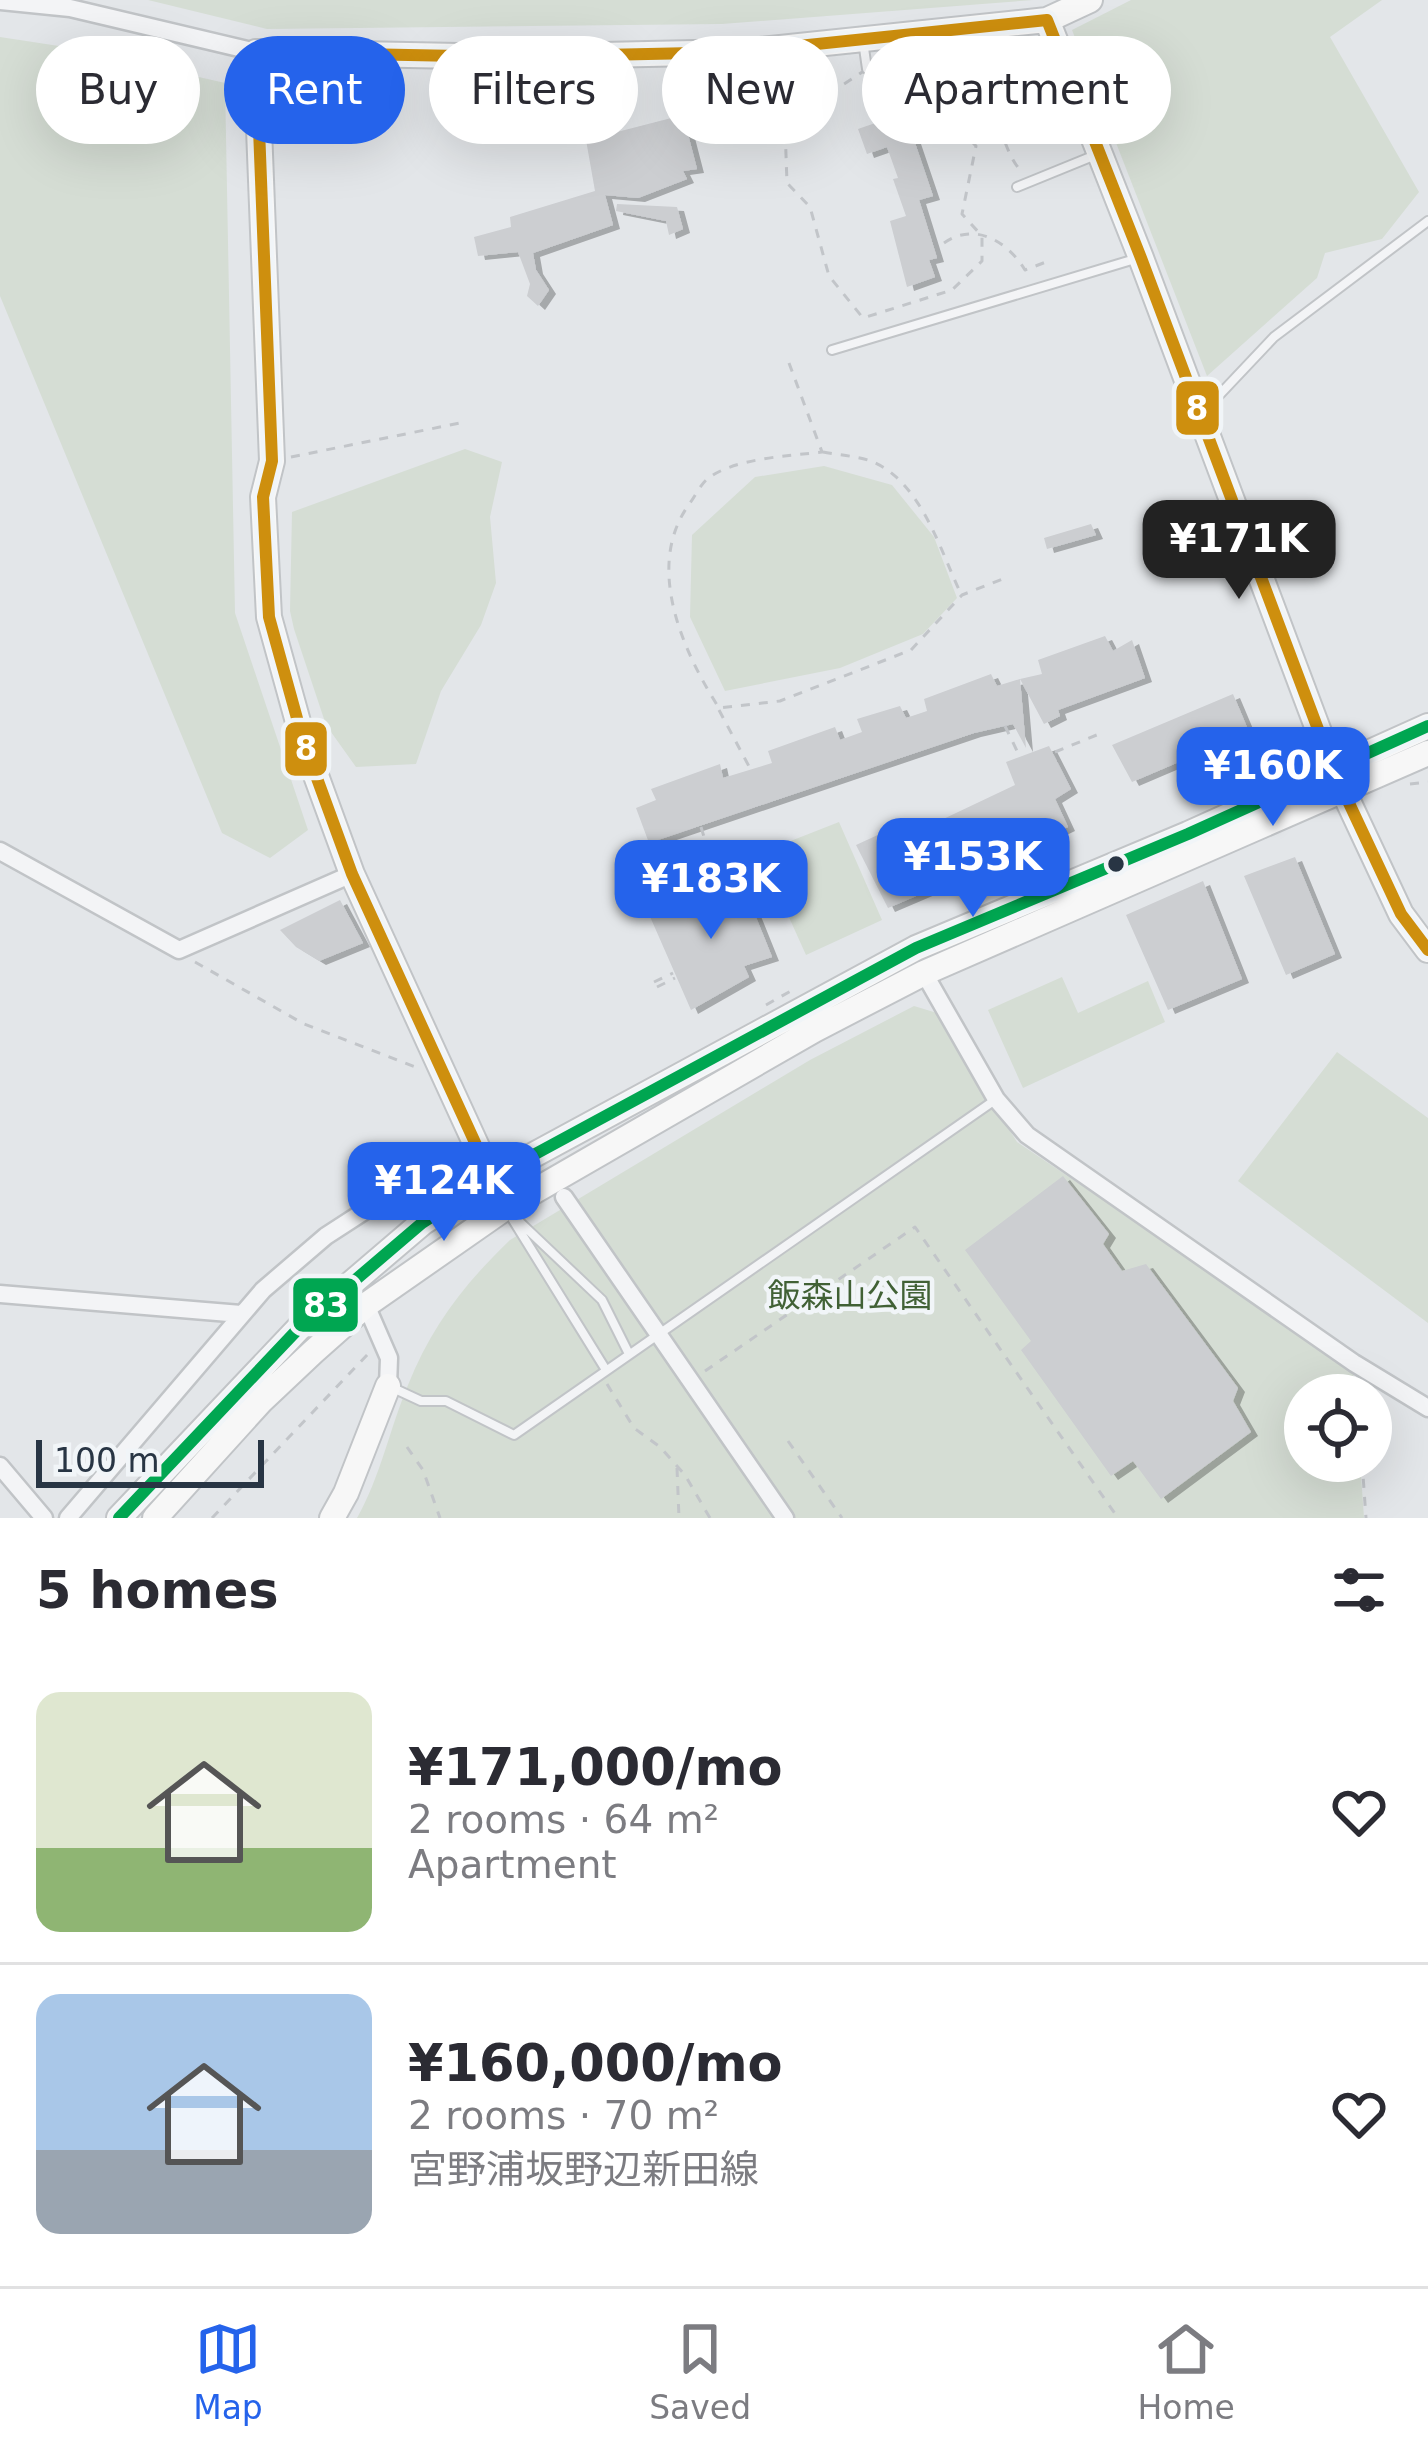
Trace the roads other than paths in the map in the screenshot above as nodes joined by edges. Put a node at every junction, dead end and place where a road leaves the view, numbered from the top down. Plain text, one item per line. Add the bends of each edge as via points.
1 (1090, 0) edge
2 (0, 1) edge
3 (1047, 20) junction
4 (892, 36) edge
5 (862, 39) edge
6 (224, 44) edge
7 (405, 55) edge
8 (260, 144) edge
9 (1100, 154) junction
10 (1017, 187) dead end
11 (1428, 221) edge
12 (1141, 258) junction
13 (832, 350) dead end
14 (1201, 414) junction
15 (1428, 726) edge
16 (1428, 753) edge
17 (1334, 769) junction
18 (1345, 793) junction
19 (0, 851) edge
20 (352, 874) junction
21 (1428, 950) edge
22 (924, 974) junction
23 (996, 1100) junction
24 (490, 1178) junction
25 (397, 1190) dead end
26 (564, 1197) dead end
27 (506, 1208) junction
28 (0, 1294) edge
29 (366, 1305) junction
30 (241, 1314) junction
31 (659, 1334) junction
32 (629, 1354) junction
33 (607, 1370) junction
34 (388, 1386) junction
35 (1428, 1408) edge
36 (0, 1466) edge
37 (44, 1518) edge
38 (68, 1518) edge
39 (119, 1518) edge
40 (155, 1518) edge
41 (332, 1518) edge
42 (785, 1518) edge

1 - 3 street
2 - 6 street via 70,8
3 - 4 street
3 - 9 street
5 - 7 street via 740,52
8 - 20 street via 272,460 263,497 268,617
9 - 10 lane
9 - 12 street
11 - 14 lane via 1274,337
12 - 13 lane
12 - 14 street
14 - 17 street
15 - 17 street
16 - 18 street
17 - 18 street
17 - 24 street via 916,948
18 - 21 street via 1401,914
18 - 22 street
19 - 20 street via 179,950
20 - 24 street
22 - 23 street
22 - 27 street
23 - 31 lane
23 - 35 street via 1028,1136
24 - 27 street
24 - 39 street via 422,1223 298,1328
25 - 30 street via 300,1257
26 - 31 street
27 - 29 street
27 - 32 lane via 602,1300
27 - 33 lane
28 - 30 street
29 - 34 street via 389,1358
29 - 40 street via 261,1401
30 - 38 street
31 - 32 lane
31 - 42 street
32 - 33 lane
33 - 34 lane via 514,1435 446,1401 421,1401
34 - 41 street
36 - 37 street

